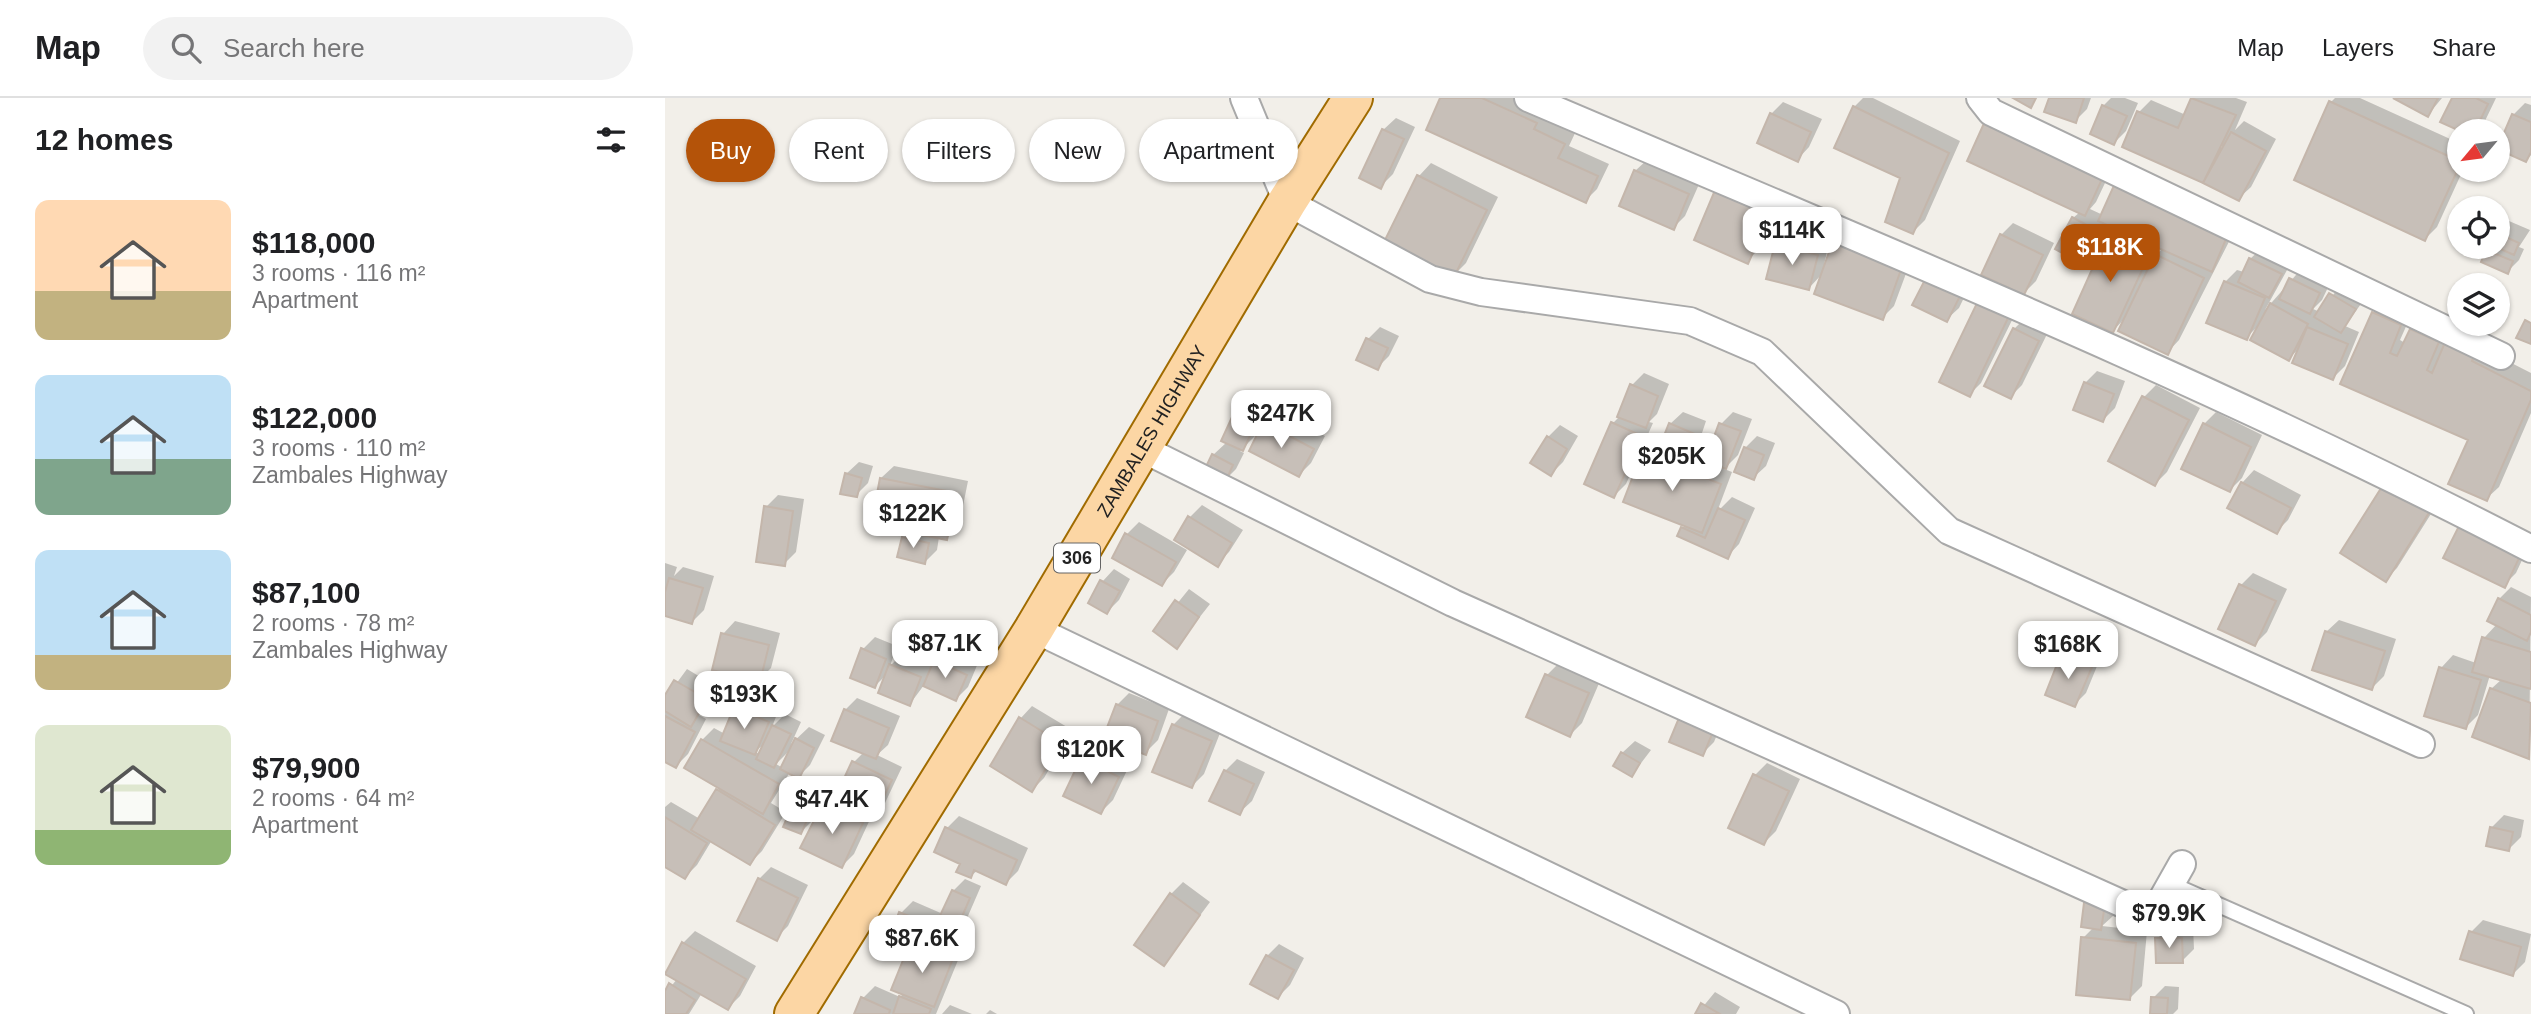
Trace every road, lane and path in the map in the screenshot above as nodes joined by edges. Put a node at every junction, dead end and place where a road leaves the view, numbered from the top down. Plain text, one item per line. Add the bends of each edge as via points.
1 (1244, 98) edge
2 (1353, 98) edge
3 (1528, 98) edge
4 (1980, 98) edge
5 (1287, 202) junction
6 (2501, 356) dead end
7 (1143, 449) junction
8 (2531, 549) edge
9 (1034, 629) junction
10 (2421, 744) dead end
11 (2176, 874) joint
12 (794, 1014) edge
13 (1836, 1014) edge
14 (2466, 1014) edge

1 - 5 street
2 - 5 main road, ZAMBALES HIGHWAY / 306
3 - 8 street via 1963,282 2414,488
4 - 6 street via 1991,112
5 - 7 main road, ZAMBALES HIGHWAY / 306
5 - 10 street via 1430,279 1481,292 1690,321 1762,352 1949,531
7 - 9 main road, ZAMBALES HIGHWAY / 306
7 - 11 street via 1453,603 2132,908 2156,910
9 - 12 main road, ZAMBALES HIGHWAY / 306
9 - 13 street
11 - 14 lane

